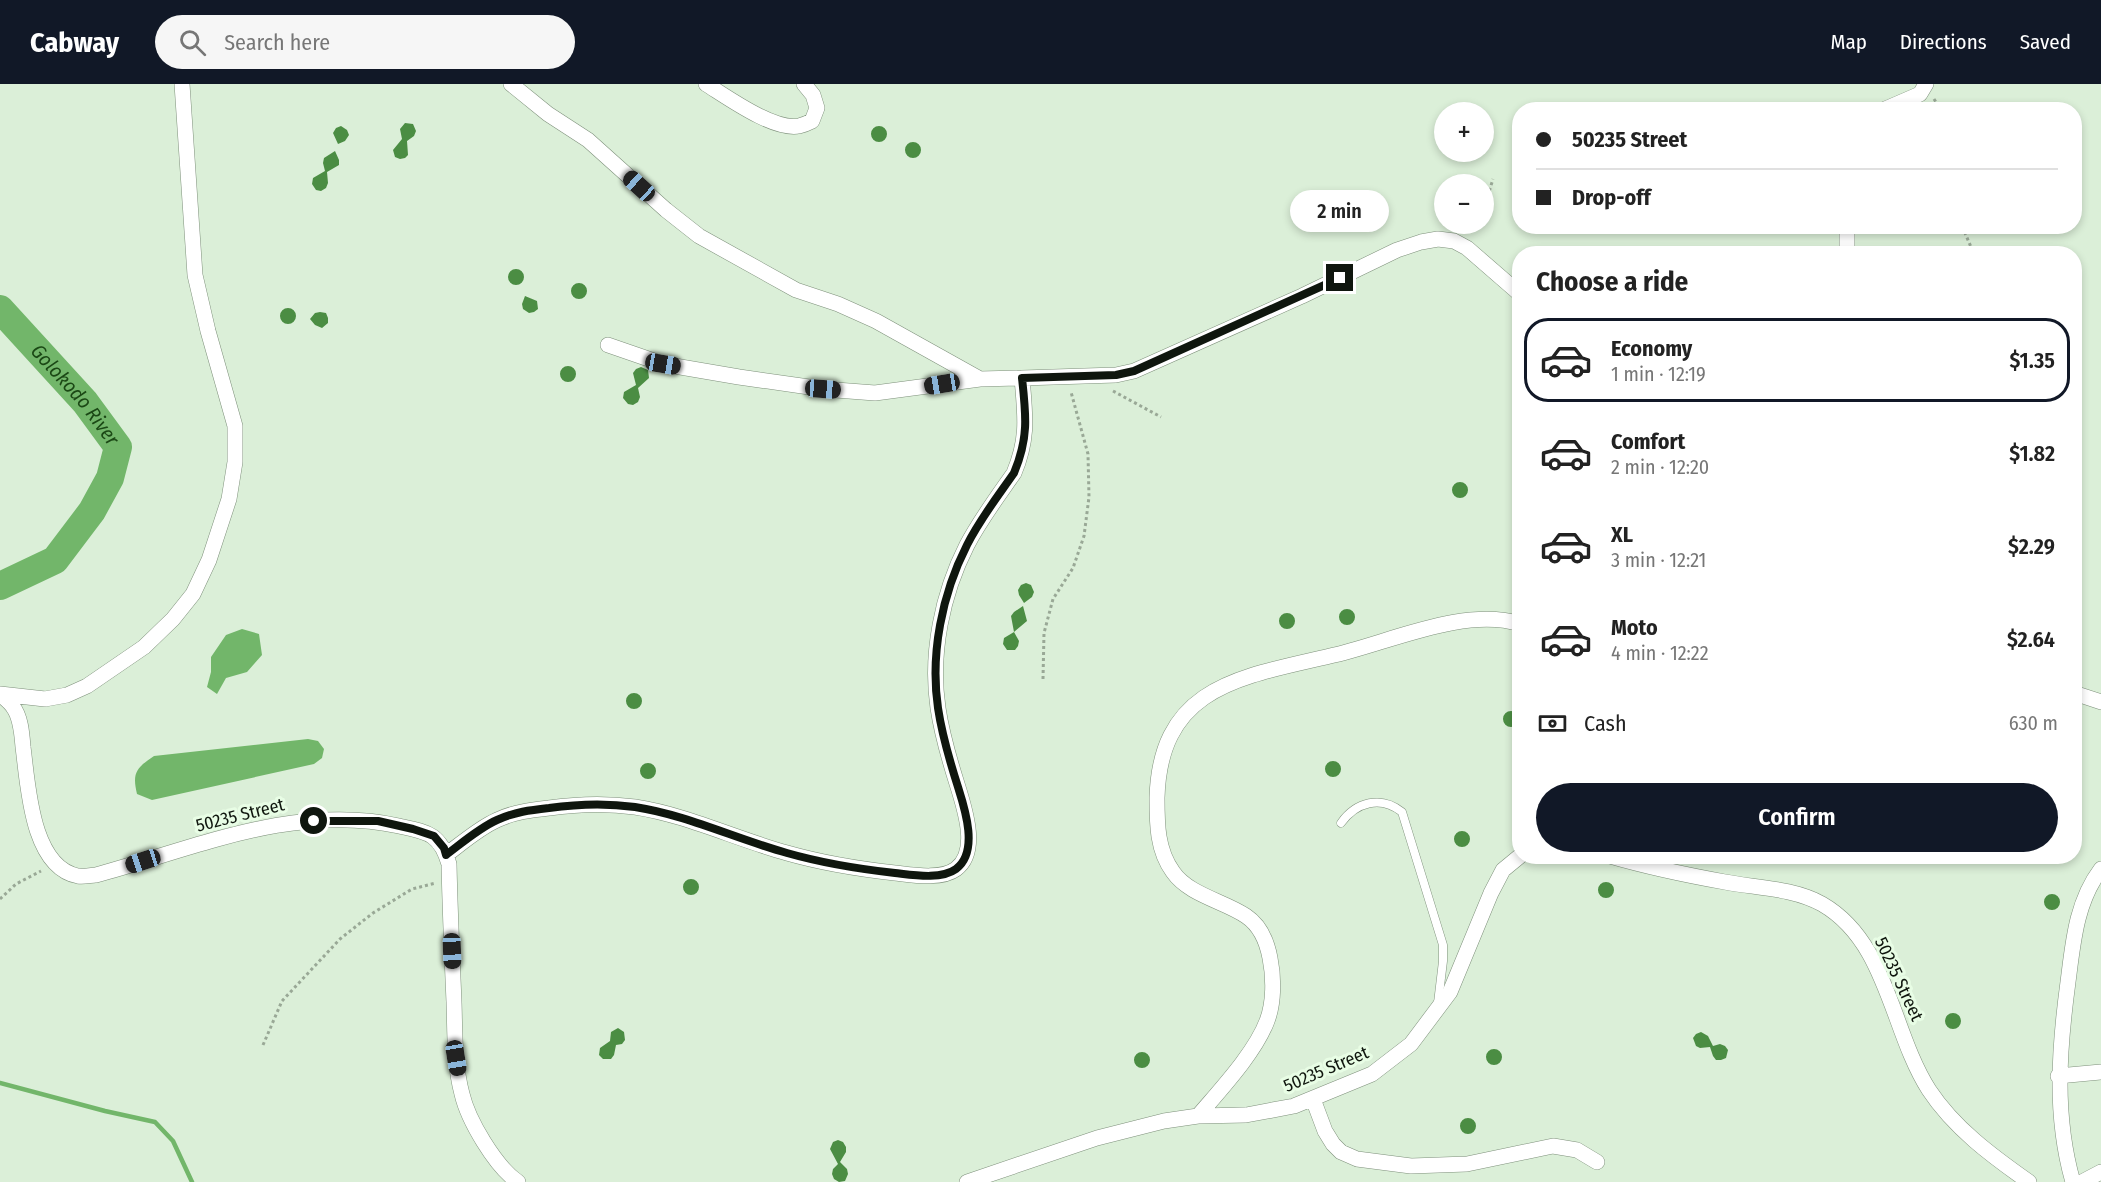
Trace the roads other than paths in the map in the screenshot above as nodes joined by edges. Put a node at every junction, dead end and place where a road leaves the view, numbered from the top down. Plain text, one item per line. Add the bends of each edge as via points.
1 (182, 84) edge
2 (511, 84) edge
3 (706, 84) edge
4 (804, 84) edge
5 (1926, 84) edge
6 (1900, 102) edge
7 (1512, 287) edge
8 (608, 345) dead end
9 (1022, 378) junction
10 (980, 379) junction
11 (1512, 622) edge
12 (0, 694) edge
13 (2082, 696) edge
14 (2101, 702) edge
15 (1341, 823) dead end
16 (446, 855) junction
17 (1512, 863) edge
18 (1637, 864) edge
19 (2101, 869) edge
20 (1437, 1010) junction
21 (2101, 1072) edge
22 (2058, 1076) junction
23 (1313, 1099) junction
24 (1198, 1116) junction
25 (1597, 1162) dead end
26 (2101, 1172) edge
27 (518, 1182) edge
28 (967, 1182) edge
29 (2029, 1182) edge
30 (2073, 1182) edge
31 (2082, 1182) edge

1 - 12 street via 195,275 235,426 229,499 209,560 192,594 144,647 67,695 45,699
2 - 10 street via 588,140 699,236 796,290 876,321
3 - 4 street via 774,122 797,127 812,121 818,108
5 - 6 street via 1920,93
7 - 9 street via 1454,241 1421,242 1134,371
8 - 10 street via 663,364 823,389 875,393
9 - 10 street
9 - 16 street via 1026,434 1020,460 967,544 940,623 937,706 967,826 967,852 959,867 936,875 872,870 786,853 667,814 592,804 520,812 497,820
11 - 24 street via 1490,617 1430,627 1233,681 1189,708 1172,730 1157,789 1156,826 1162,850 1173,873 1193,889 1248,917 1267,943 1272,967 1268,1021 1254,1046
12 - 16 street, 50235 Street via 14,708 21,729 41,842 52,861 78,876 96,875 293,822 378,821 434,836
13 - 14 street
15 - 20 lane via 1348,812 1371,802 1384,802 1402,812 1443,945
16 - 27 street via 456,1058 462,1095 487,1146
17 - 20 street, 50235 Street via 1503,870 1491,893 1461,970
18 - 29 street, 50235 Street via 1797,895 1837,915 1853,930 1871,959 1928,1089 1966,1132
19 - 22 street via 2075,928
20 - 23 street, 50235 Street via 1411,1044 1372,1074
21 - 22 street
22 - 30 street
23 - 24 street, 50235 Street via 1246,1115
23 - 25 street via 1333,1144 1357,1159 1411,1166 1467,1164 1553,1146 1577,1150
24 - 28 street, 50235 Street via 1164,1120 1097,1138
26 - 31 street

